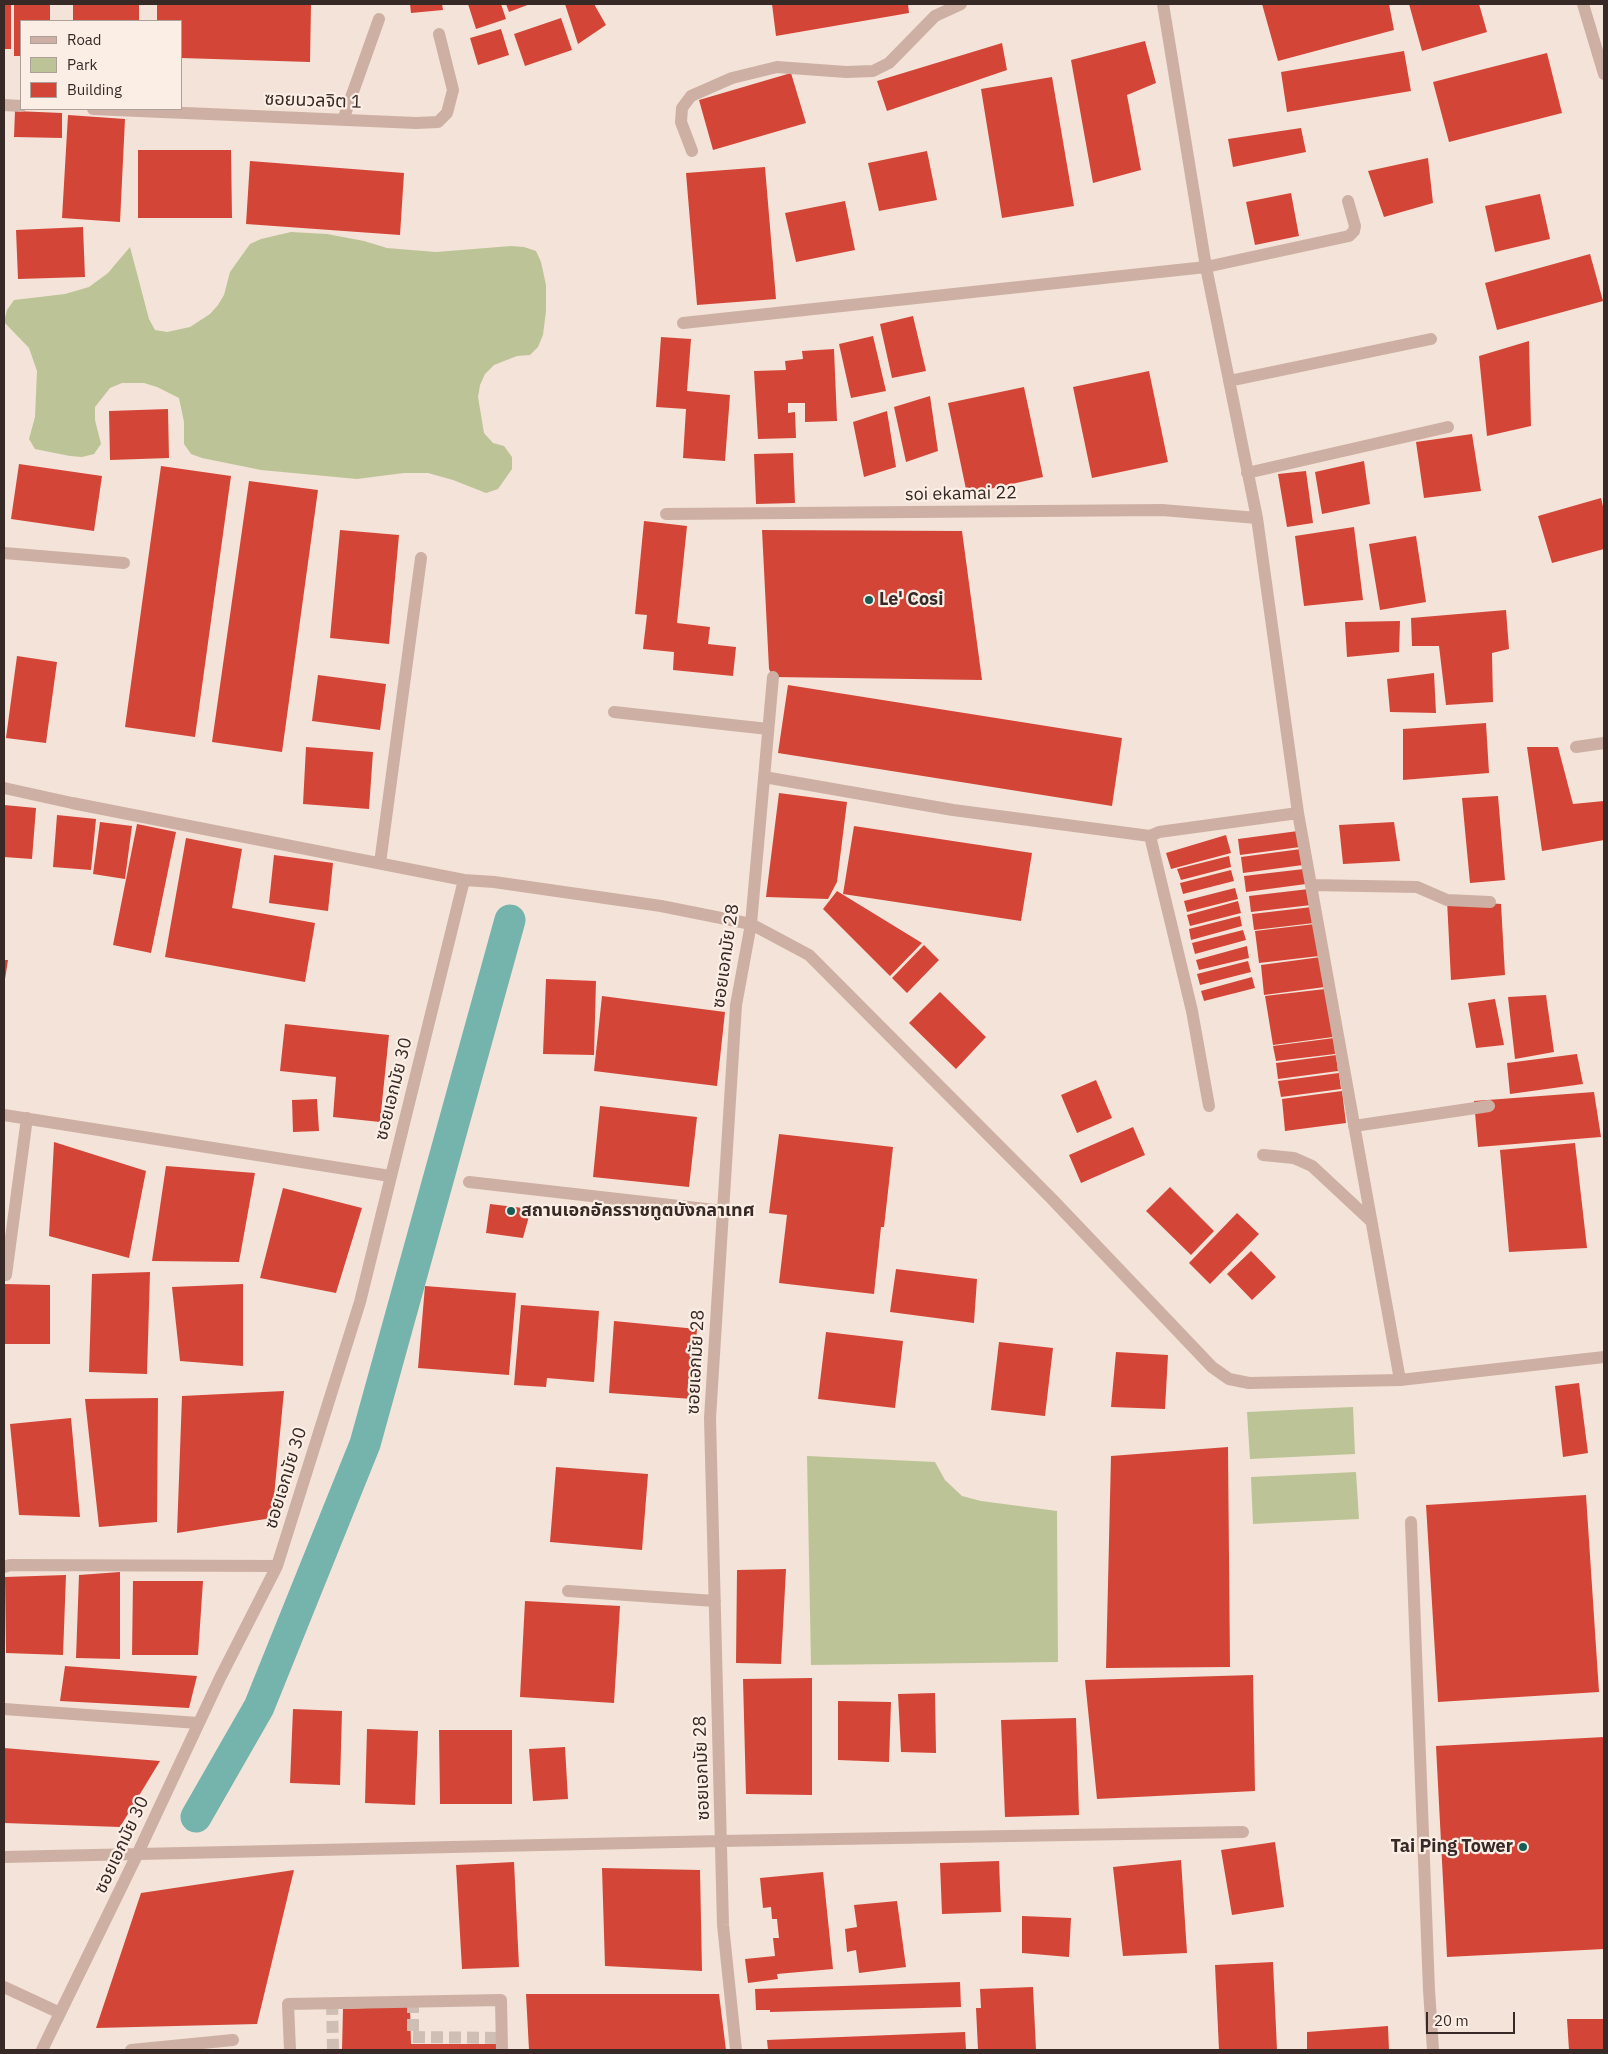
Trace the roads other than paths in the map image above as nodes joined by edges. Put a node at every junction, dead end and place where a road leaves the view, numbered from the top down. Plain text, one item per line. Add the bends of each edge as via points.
1 (962, 4) edge
2 (1163, 4) edge
3 (1583, 4) edge
4 (934, 10) edge
5 (379, 20) dead end
6 (439, 34) dead end
7 (1604, 74) edge
8 (4, 105) edge
9 (20, 106) edge
10 (116, 110) edge
11 (343, 120) junction
12 (692, 151) dead end
13 (1348, 201) dead end
14 (1206, 267) junction
15 (683, 323) dead end
16 (1431, 339) dead end
17 (1229, 381) junction
18 (1448, 427) dead end
19 (1247, 473) junction
20 (666, 514) dead end
21 (1257, 518) junction
22 (4, 553) edge
23 (421, 558) dead end
24 (124, 563) dead end
25 (773, 677) dead end
26 (614, 712) dead end
27 (768, 729) junction
28 (1604, 743) edge
29 (1576, 747) dead end
30 (764, 777) junction
31 (4, 788) edge
32 (1298, 813) junction
33 (1150, 836) junction
34 (380, 863) junction
35 (464, 880) junction
36 (1311, 886) junction
37 (1490, 902) dead end
38 (750, 924) junction
39 (1210, 1106) dead end
40 (1489, 1106) dead end
41 (4, 1115) edge
42 (27, 1118) junction
43 (1354, 1126) junction
44 (1263, 1156) dead end
45 (390, 1176) junction
46 (469, 1182) dead end
47 (723, 1211) junction
48 (1371, 1221) junction
49 (6, 1275) dead end
50 (1604, 1357) edge
51 (1400, 1380) junction
52 (1411, 1522) dead end
53 (277, 1566) junction
54 (4, 1567) edge
55 (568, 1591) dead end
56 (715, 1601) junction
57 (4, 1709) edge
58 (198, 1723) junction
59 (1243, 1832) dead end
60 (721, 1841) junction
61 (137, 1856) junction
62 (4, 1857) edge
63 (4, 1987) edge
64 (60, 2013) junction
65 (233, 2040) dead end
66 (42, 2050) edge
67 (131, 2050) edge
68 (290, 2050) edge
69 (502, 2050) edge
70 (736, 2050) edge
71 (1433, 2050) edge

1 - 4 street
2 - 14 street
3 - 7 street
4 - 12 street via 889,63 873,71 777,68 732,78 691,96 682,108 681,122
5 - 11 street
6 - 11 street, ซอยนวลจิต 1 via 453,90 447,113 438,122
8 - 9 street
10 - 11 street, ซอยนวลจิต 1
13 - 14 street via 1355,226 1349,236
14 - 15 street
14 - 17 street
16 - 17 street
17 - 19 street
18 - 19 street
19 - 21 street
20 - 21 street, soi ekamai 22 via 1162,510
21 - 32 street
22 - 24 street
23 - 34 street
25 - 27 street, ซอยเอกมัย 28
26 - 27 street
27 - 30 street, ซอยเอกมัย 28
28 - 29 street
30 - 33 street via 952,810
30 - 38 street, ซอยเอกมัย 28
31 - 34 street
32 - 33 street via 1159,832
32 - 36 street
33 - 39 street via 1192,1011
34 - 35 street
35 - 38 street via 661,906
35 - 45 street, ซอยเอกมัย 30
36 - 37 street via 1417,887 1447,900
36 - 43 street
38 - 47 street, ซอยเอกมัย 28 via 736,1006
38 - 51 street via 809,955 1051,1198 1212,1367 1229,1379 1249,1383
40 - 43 street
41 - 42 street
42 - 45 street
42 - 49 street
43 - 48 street
44 - 48 street via 1294,1158 1312,1166
45 - 53 street, ซอยเอกมัย 30 via 360,1302
46 - 47 street
47 - 56 street, ซอยเอกมัย 28 via 710,1418
48 - 51 street
50 - 51 street
52 - 71 street
53 - 54 street
53 - 58 street, ซอยเอกมัย 30
55 - 56 street
56 - 60 street, ซอยเอกมัย 28
57 - 58 street
58 - 61 street, ซอยเอกมัย 30
59 - 60 street
60 - 61 street
60 - 70 street, ซอยเอกมัย 28 via 724,1925
61 - 62 street
61 - 64 street, ซอยเอกมัย 30
63 - 64 street
64 - 66 street, ซอยเอกมัย 30
65 - 67 street
68 - 69 street via 288,2004 501,2000

